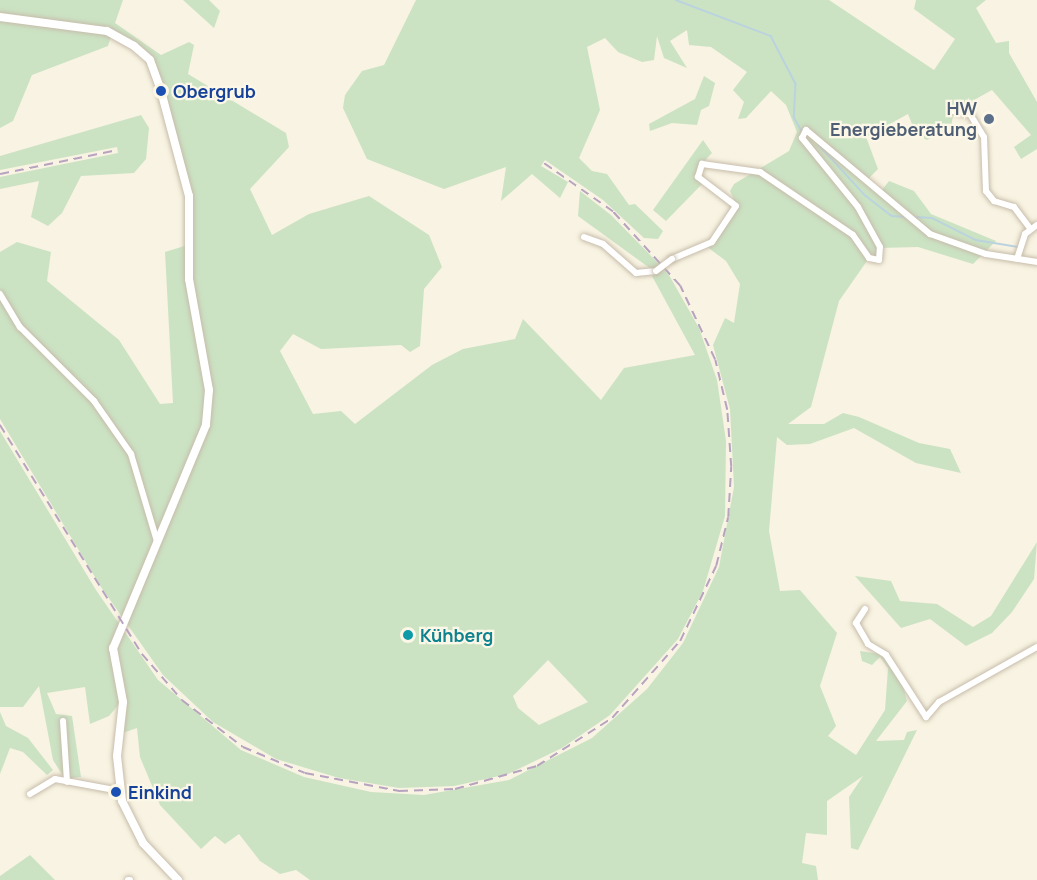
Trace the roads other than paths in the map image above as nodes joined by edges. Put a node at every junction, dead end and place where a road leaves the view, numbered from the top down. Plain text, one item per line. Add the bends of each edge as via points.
1 (0, 17) edge
2 (953, 111) dead end
3 (1034, 227) edge
4 (584, 237) dead end
5 (1018, 252) junction
6 (1037, 262) edge
7 (0, 294) edge
8 (157, 542) junction
9 (865, 609) dead end
10 (1037, 647) edge
11 (63, 720) dead end
12 (67, 782) junction
13 (120, 791) junction
14 (30, 794) dead end
15 (178, 880) edge

1 - 8 street via 118,36 150,60 161,91 189,196 191,304 209,399 201,439
2 - 3 street via 970,114 984,137 986,191 994,201 1014,207
3 - 5 street
4 - 5 street, bridge via 603,244 636,273 656,271 672,259 712,242 736,206 716,186 698,177 702,164 760,172 853,235 869,258 879,260 879,247 858,207 802,138 806,130 819,135 930,234
5 - 6 street
7 - 8 street via 20,327 94,401 131,454
8 - 13 street via 113,648 123,702
9 - 10 street via 856,623 868,644 886,655 926,717 939,702
11 - 12 street
12 - 13 street
12 - 14 street via 54,779
13 - 15 street via 138,836

